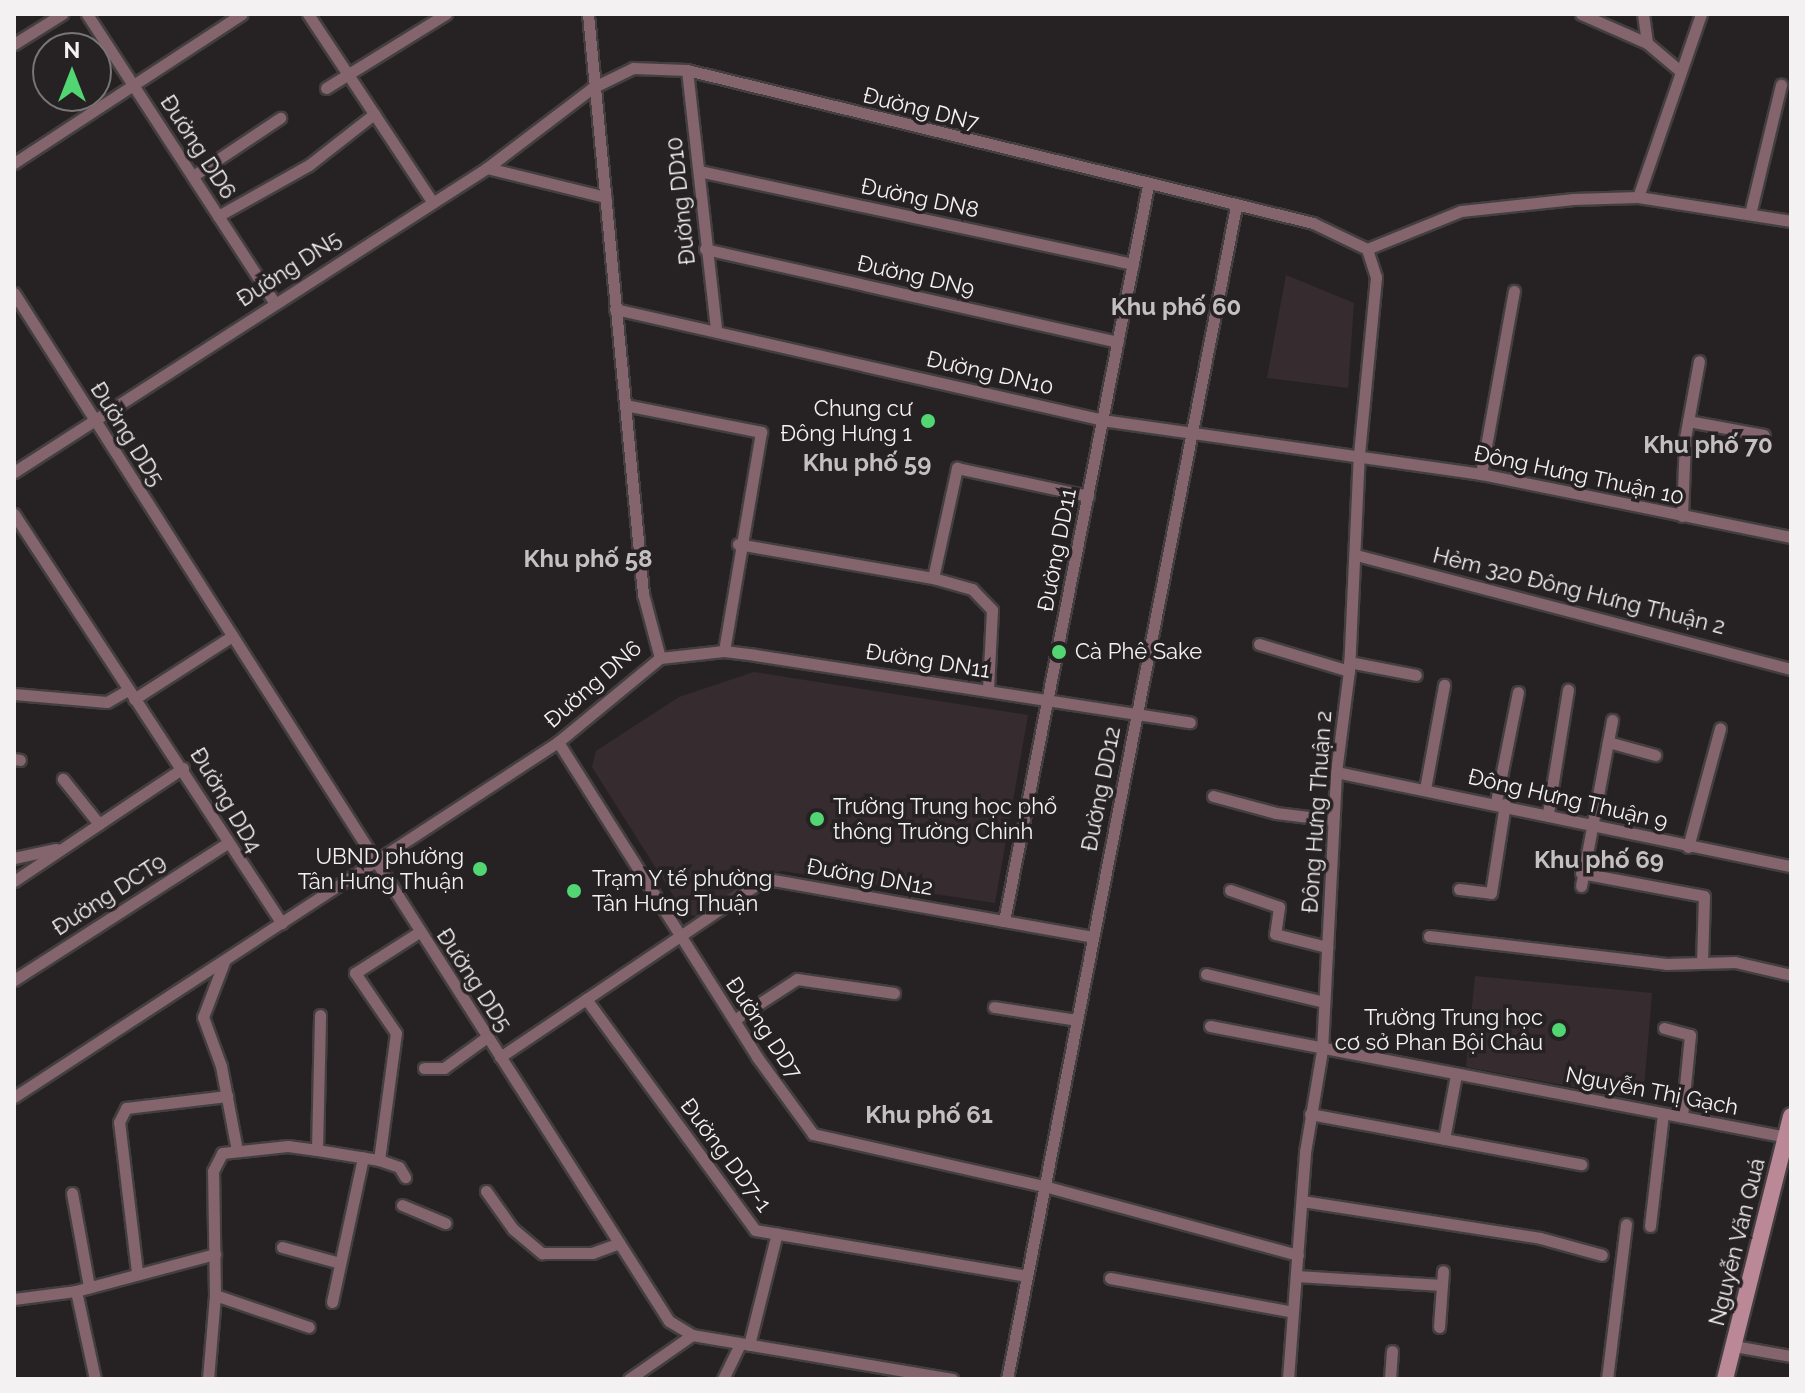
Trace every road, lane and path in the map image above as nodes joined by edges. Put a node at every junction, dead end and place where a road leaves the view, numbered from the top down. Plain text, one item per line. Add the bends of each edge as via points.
1 (62, 14) edge
2 (87, 14) edge
3 (242, 14) edge
4 (308, 14) edge
5 (446, 14) edge
6 (588, 14) edge
7 (1581, 14) edge
8 (1643, 14) edge
9 (1701, 14) edge
10 (1647, 43) junction
11 (14, 44) edge
12 (687, 70) junction
13 (1679, 70) junction
14 (347, 73) junction
15 (1781, 85) dead end
16 (135, 88) junction
17 (326, 88) dead end
18 (592, 88) junction
19 (374, 114) junction
20 (280, 118) dead end
21 (14, 163) edge
22 (487, 168) junction
23 (699, 171) junction
24 (193, 176) junction
25 (1148, 186) junction
26 (605, 197) junction
27 (1638, 197) junction
28 (431, 200) junction
29 (1236, 206) junction
30 (1750, 214) junction
31 (218, 216) junction
32 (1791, 221) edge
33 (705, 249) junction
34 (1367, 249) junction
35 (1133, 264) junction
36 (1514, 291) dead end
37 (14, 293) edge
38 (275, 303) junction
39 (615, 309) junction
40 (716, 328) junction
41 (1118, 342) junction
42 (1699, 361) dead end
43 (625, 405) junction
44 (94, 420) junction
45 (1102, 420) junction
46 (1688, 421) junction
47 (1192, 435) junction
48 (1764, 435) dead end
49 (1359, 454) junction
50 (14, 472) edge
51 (1481, 474) junction
52 (1088, 496) junction
53 (14, 514) edge
54 (1682, 516) junction
55 (1791, 537) edge
56 (738, 544) junction
57 (1356, 555) junction
58 (933, 578) junction
59 (232, 636) junction
60 (1259, 644) dead end
61 (724, 651) junction
62 (660, 658) junction
63 (1349, 666) junction
64 (1791, 669) edge
65 (1416, 675) dead end
66 (1444, 685) dead end
67 (988, 690) junction
68 (1568, 690) dead end
69 (1518, 692) dead end
70 (14, 694) edge
71 (131, 695) junction
72 (1048, 699) junction
73 (1136, 713) junction
74 (1612, 720) dead end
75 (1190, 722) dead end
76 (1720, 728) dead end
77 (558, 742) junction
78 (1608, 742) junction
79 (1655, 755) dead end
80 (183, 768) junction
81 (1336, 772) junction
82 (63, 779) dead end
83 (1425, 789) junction
84 (1213, 796) dead end
85 (1500, 803) junction
86 (1548, 813) junction
87 (1333, 820) junction
88 (99, 824) junction
89 (1589, 824) junction
90 (227, 843) junction
91 (1688, 847) junction
92 (61, 848) junction
93 (14, 858) edge
94 (375, 863) junction
95 (1791, 866) edge
96 (1581, 873) junction
97 (14, 881) edge
98 (1581, 886) dead end
99 (1459, 889) dead end
100 (1230, 890) dead end
101 (1004, 921) junction
102 (282, 923) junction
103 (419, 932) junction
104 (680, 935) junction
105 (1429, 936) dead end
106 (1093, 937) junction
107 (1327, 947) junction
108 (224, 961) junction
109 (1702, 962) junction
110 (1206, 974) dead end
111 (1791, 975) edge
112 (14, 980) edge
113 (894, 993) dead end
114 (586, 999) junction
115 (1324, 1002) junction
116 (994, 1007) dead end
117 (320, 1015) dead end
118 (734, 1020) junction
119 (1077, 1020) junction
120 (1210, 1026) dead end
121 (1664, 1028) dead end
122 (487, 1037) junction
123 (1322, 1050) junction
124 (500, 1057) junction
125 (424, 1068) dead end
126 (1456, 1075) junction
127 (227, 1096) junction
128 (14, 1097) edge
129 (1310, 1114) junction
130 (1663, 1114) junction
131 (1791, 1116) edge
132 (1682, 1117) junction
133 (1444, 1139) junction
134 (1787, 1148) edge
135 (317, 1150) junction
136 (237, 1151) junction
137 (363, 1157) junction
138 (379, 1160) junction
139 (1581, 1164) dead end
140 (405, 1177) dead end
141 (1044, 1186) junction
142 (486, 1191) dead end
143 (72, 1193) dead end
144 (1302, 1201) junction
145 (402, 1205) dead end
146 (445, 1223) dead end
147 (1626, 1224) dead end
148 (1650, 1226) dead end
149 (777, 1233) junction
150 (619, 1243) junction
151 (282, 1247) dead end
152 (215, 1254) junction
153 (1298, 1255) junction
154 (1602, 1255) dead end
155 (340, 1263) junction
156 (1443, 1271) dead end
157 (137, 1272) junction
158 (1027, 1276) junction
159 (1296, 1276) junction
160 (1110, 1278) dead end
161 (1442, 1285) junction
162 (89, 1287) junction
163 (76, 1291) junction
164 (215, 1295) junction
165 (14, 1299) edge
166 (332, 1302) dead end
167 (1293, 1312) junction
168 (309, 1327) dead end
169 (1439, 1327) dead end
170 (692, 1335) junction
171 (745, 1344) junction
172 (1734, 1346) junction
173 (1392, 1351) dead end
174 (1791, 1356) edge
175 (726, 1378) edge
176 (95, 1379) edge
177 (208, 1379) edge
178 (629, 1379) edge
179 (951, 1379) edge
180 (1007, 1379) edge
181 (1288, 1379) edge
182 (1390, 1379) edge
183 (1607, 1379) edge
184 (1725, 1379) edge

1 - 11 street
2 - 16 street, Đường DD6
3 - 16 street
4 - 14 street
5 - 14 street
6 - 18 street, Đường DN6
7 - 10 street
8 - 10 street
9 - 13 street
10 - 13 street
12 - 18 street, Đường DN7 via 633,68
12 - 23 street, Đường DD10
12 - 25 street, Đường DN7
13 - 27 street
14 - 17 street
14 - 19 street
15 - 30 street
16 - 21 street
16 - 24 street, Đường DD6
18 - 22 street, Đường DN7
18 - 26 street, Đường DN6
19 - 28 street
19 - 31 street via 309,165
20 - 24 street
22 - 26 street
22 - 28 street, Đường DN5
23 - 33 street, Đường DD10
23 - 35 street, Đường DN8
24 - 31 street, Đường DD6
25 - 29 street, Đường DN7
25 - 35 street, Đường DD11
26 - 39 street, Đường DN6
27 - 30 street
27 - 34 street via 1461,211
28 - 38 street, Đường DN5
29 - 34 street, Đường DN7 via 1313,223
29 - 47 street, Đường DD12
30 - 32 street
31 - 38 street, Đường DD6
33 - 40 street, Đường DD10
33 - 41 street, Đường DN9
34 - 49 street, Đông Hưng Thuận 2 via 1376,277
35 - 41 street, Đường DD11
36 - 51 street
37 - 44 street, Đường DD5
38 - 44 street, Đường DN5
39 - 40 street, Đường DN10
39 - 43 street, Đường DN6
40 - 45 street, Đường DN10
41 - 45 street, Đường DD11
42 - 46 street
43 - 56 street via 761,432
43 - 62 street, Đường DN6 via 643,594
44 - 50 street, Đường DN5
44 - 59 street, Đường DD5
45 - 47 street, Đường DN10
45 - 52 street, Đường DD11
46 - 48 street
46 - 54 street
47 - 49 street, Đường DN10
47 - 73 street, Đường DD12
49 - 51 street, Đông Hưng Thuận 10
49 - 57 street, Đông Hưng Thuận 2
51 - 54 street, Đông Hưng Thuận 10
52 - 58 street via 957,468
52 - 72 street, Đường DD11
53 - 71 street, Đường DD4
54 - 55 street, Đông Hưng Thuận 10
56 - 58 street
56 - 61 street
57 - 63 street, Đông Hưng Thuận 2
57 - 64 street, Hẻm 320 Đông Hưng Thuận 2
58 - 67 street via 972,589 992,610
59 - 71 street
59 - 94 street, Đường DD5
60 - 63 street
61 - 62 street, Đường DN11
61 - 67 street, Đường DN11
62 - 77 street, Đường DN6
63 - 65 street
63 - 81 street, Đông Hưng Thuận 2
66 - 83 street
67 - 72 street, Đường DN11
68 - 86 street
69 - 85 street
70 - 71 street via 107,702
71 - 80 street, Đường DD4
72 - 73 street, Đường DN11
72 - 101 street, Đường DD11
73 - 75 street, Đường DN11
73 - 106 street, Đường DD12
74 - 78 street
76 - 91 street
77 - 94 street, Đường DN6
77 - 104 street, Đường DD7
78 - 79 street
78 - 89 street
80 - 88 street
80 - 90 street, Đường DD4
81 - 83 street, Đông Hưng Thuận 9
81 - 87 street, Đông Hưng Thuận 2
82 - 88 street
83 - 85 street, Đông Hưng Thuận 9
84 - 87 street via 1276,813
85 - 86 street, Đông Hưng Thuận 9
85 - 99 street via 1491,893
86 - 89 street, Đông Hưng Thuận 9
87 - 107 street, Đông Hưng Thuận 2
88 - 92 street
89 - 91 street, Đông Hưng Thuận 9
89 - 96 street
90 - 102 street, Đường DD4
90 - 112 street, Đường DCT9
91 - 95 street, Đông Hưng Thuận 9
92 - 93 street
92 - 97 street
94 - 102 street, Đường DN6
94 - 103 street, Đường DD5
96 - 98 street
96 - 109 street via 1704,896
100 - 107 street via 1279,907 1275,934
101 - 104 street, Đường DN12 via 773,880 759,883
101 - 106 street, Đường DN12
102 - 108 street, Đường DN6
103 - 122 street, Đường DD5
103 - 138 street via 355,973 396,1033
104 - 114 street, Đường DN12
104 - 118 street, Đường DD7
105 - 109 street via 1666,964
106 - 119 street, Đường DD12
107 - 115 street, Đông Hưng Thuận 2
108 - 127 street via 203,1017
108 - 128 street, Đường DN6
109 - 111 street via 1735,962
110 - 115 street
113 - 118 street via 797,979
114 - 124 street, Đường DN12
114 - 149 street, Đường DD7-1 via 755,1230
115 - 123 street, Đông Hưng Thuận 2
116 - 119 street
117 - 135 street
118 - 141 street, Đường DD7 via 813,1134
119 - 141 street, Đường DD12
120 - 123 street, Nguyễn Thị Gạch
121 - 132 street via 1690,1035
122 - 124 street, Đường DD5
122 - 125 street via 444,1068
123 - 126 street, Nguyễn Thị Gạch
123 - 129 street, Đông Hưng Thuận 2
124 - 150 street, Đường DD5
126 - 130 street, Nguyễn Thị Gạch
126 - 133 street
127 - 136 street
127 - 157 street via 126,1108 119,1122
129 - 133 street
129 - 144 street, Đông Hưng Thuận 2
130 - 132 street, Nguyễn Thị Gạch
130 - 148 street
131 - 134 main road, Nguyễn Văn Quá
132 - 134 street, Nguyễn Thị Gạch
133 - 139 street
134 - 172 main road, Nguyễn Văn Quá
135 - 136 street via 288,1146
135 - 137 street
136 - 152 street via 222,1153 213,1171
137 - 138 street
137 - 155 street
138 - 140 street via 399,1167
141 - 153 street, Đường DD7
141 - 158 street, Đường DD12
142 - 150 street via 513,1229 542,1253 592,1253
143 - 162 street
144 - 153 street, Đông Hưng Thuận 2
144 - 154 street via 1540,1238
145 - 146 street
147 - 183 street
149 - 158 street, Đường DD7-1
149 - 171 street
150 - 170 street, Đường DD5 via 669,1321
151 - 155 street
152 - 157 street
152 - 164 street
153 - 159 street, Đông Hưng Thuận 2
155 - 166 street
156 - 161 street
157 - 162 street
158 - 180 street, Đường DD12
159 - 161 street
159 - 167 street, Đông Hưng Thuận 2
160 - 167 street
161 - 169 street
162 - 163 street
163 - 165 street
163 - 176 street
164 - 168 street
164 - 177 street
167 - 181 street, Đông Hưng Thuận 2
170 - 171 street, Đường DD5
170 - 178 street
171 - 175 street
171 - 179 street, Đường DD5
172 - 174 street
172 - 184 main road, Nguyễn Văn Quá
173 - 182 street

